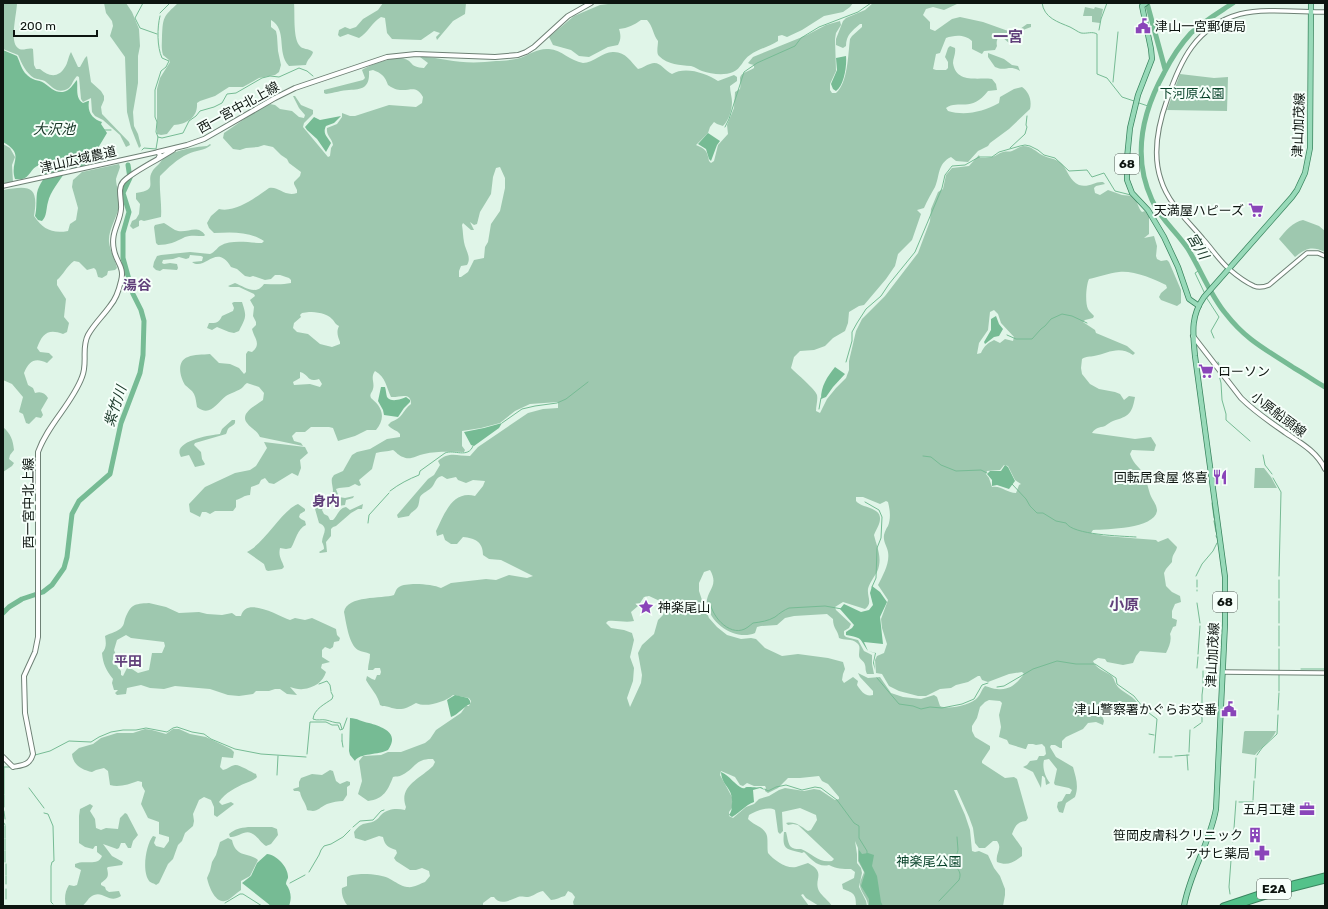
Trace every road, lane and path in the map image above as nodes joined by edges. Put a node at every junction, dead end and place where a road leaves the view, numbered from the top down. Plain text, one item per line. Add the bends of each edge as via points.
1 (591, 3) edge
2 (1311, 3) edge
3 (1145, 4) edge
4 (1311, 12) junction
5 (1325, 12) edge
6 (177, 148) junction
7 (158, 152) junction
8 (158, 159) junction
9 (3, 186) edge
10 (1325, 256) edge
11 (1229, 269) junction
12 (1199, 306) junction
13 (1193, 336) junction
14 (1205, 352) junction
15 (1195, 356) junction
16 (1325, 469) edge
17 (1223, 672) junction
18 (1325, 673) edge
19 (3, 757) edge
20 (1325, 876) edge
21 (1325, 880) edge
22 (1184, 906) edge
23 (1223, 906) edge
24 (1235, 906) edge

1 - 6 main road, 西一宮中北上線 via 568,16 538,44 522,54 508,57 416,54 387,57 295,88 204,139
2 - 4 main road, 津山加茂線 / 68
3 - 12 main road, 68 via 1142,6 1152,48 1152,59 1138,95 1130,128 1127,180 1134,195 1148,210 1164,237 1189,299
4 - 5 street
4 - 11 main road, 津山加茂線 / 68 via 1310,148 1305,174 1292,197
4 - 11 street via 1248,13 1227,19 1213,27 1195,42 1182,61 1162,113 1157,142 1161,181 1171,201
6 - 7 main road, 西一宮中北上線
6 - 8 main road, 西一宮中北上線
7 - 8 main road
7 - 9 street, 津山広域農道
8 - 19 main road, 西一宮中北上線 via 129,177 120,187 122,207 113,240 114,251 122,270 121,282 112,304 86,340 84,370 80,381 48,430 38,452 37,644 24,676 25,713 33,757 27,764 13,767
10 - 11 street via 1307,253 1265,287 1252,285
11 - 12 main road, 津山加茂線 / 68
12 - 13 main road, 津山加茂線 / 68 via 1193,324
13 - 14 main road, 小原船頭線
13 - 15 main road, 津山加茂線 / 68
14 - 15 main road via 1199,352
14 - 16 main road, 小原船頭線 via 1250,408 1312,451
15 - 17 main road, 津山加茂線 / 68 via 1224,570
17 - 18 street
17 - 22 main road, 津山加茂線 / 68 via 1216,809
20 - 23 highway, E2A via 1277,888
21 - 24 highway, E2A

